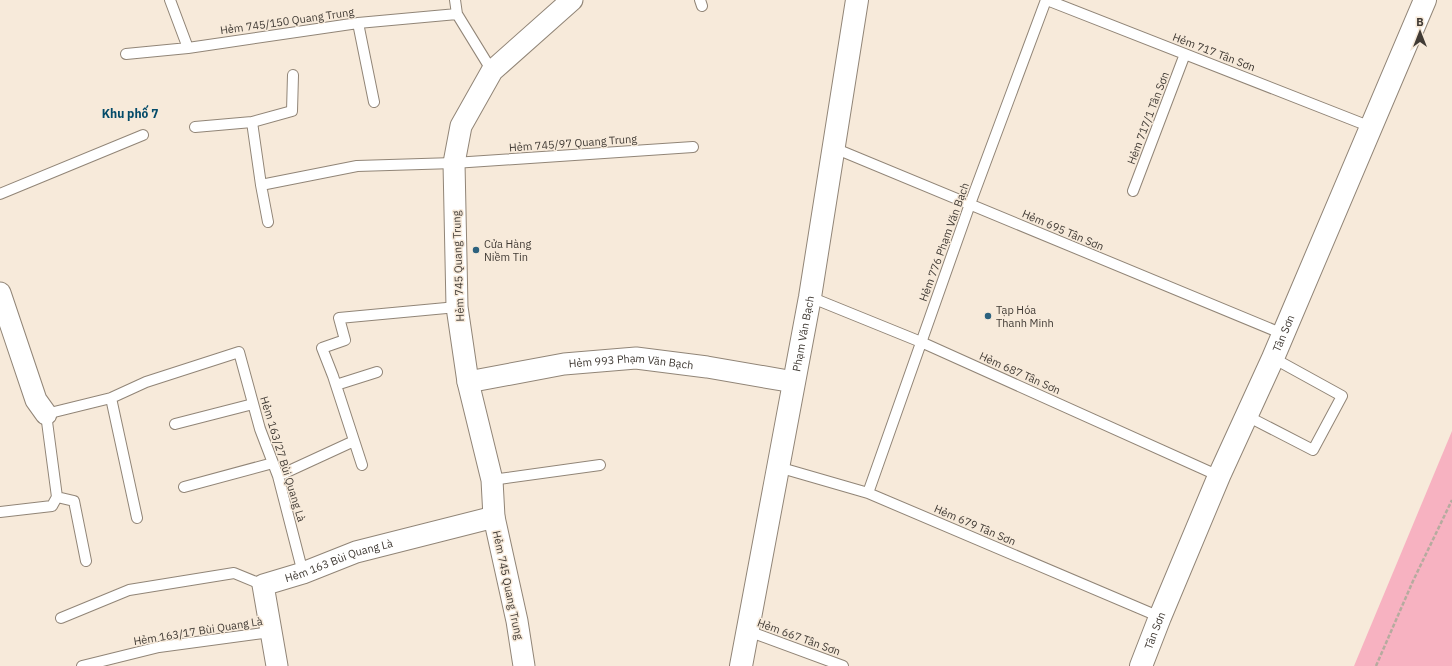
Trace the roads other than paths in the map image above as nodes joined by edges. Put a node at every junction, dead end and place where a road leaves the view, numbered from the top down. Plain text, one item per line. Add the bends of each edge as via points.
1 (170, 0) edge
2 (455, 0) edge
3 (572, 0) edge
4 (857, 0) edge
5 (1047, 0) edge
6 (1425, 0) edge
7 (457, 14) junction
8 (358, 23) junction
9 (188, 48) junction
10 (126, 54) dead end
11 (1185, 54) junction
12 (492, 71) junction
13 (293, 75) dead end
14 (374, 102) dead end
15 (252, 122) junction
16 (195, 127) dead end
17 (1371, 127) junction
18 (143, 135) dead end
19 (693, 147) dead end
20 (834, 148) junction
21 (454, 163) junction
22 (261, 185) junction
23 (1133, 191) dead end
24 (0, 194) edge
25 (970, 204) junction
26 (268, 222) dead end
27 (0, 294) edge
28 (810, 297) junction
29 (457, 307) junction
30 (1283, 334) junction
31 (921, 342) junction
32 (1273, 358) junction
33 (377, 372) dead end
34 (468, 382) junction
35 (794, 382) junction
36 (336, 385) junction
37 (111, 398) junction
38 (253, 404) junction
39 (46, 414) junction
40 (1247, 416) junction
41 (175, 424) dead end
42 (354, 441) junction
43 (273, 463) junction
44 (362, 465) dead end
45 (600, 465) dead end
46 (778, 467) junction
47 (278, 476) junction
48 (1219, 476) junction
49 (492, 480) junction
50 (184, 487) dead end
51 (868, 493) junction
52 (57, 497) junction
53 (0, 512) edge
54 (494, 517) junction
55 (137, 518) dead end
56 (86, 561) dead end
57 (303, 573) junction
58 (263, 585) junction
59 (1160, 617) junction
60 (61, 618) dead end
61 (748, 631) junction
62 (271, 632) junction
63 (82, 666) edge
64 (277, 666) edge
65 (524, 666) edge
66 (741, 666) edge
67 (843, 666) edge
68 (1141, 666) edge

1 - 9 lane
2 - 7 lane
3 - 12 street, Hẻm 745 Quang Trung
4 - 20 street, Phạm Văn Bạch
5 - 11 lane, Hẻm 717 Tân Sơn
5 - 25 lane, Hẻm 776 Phạm Văn Bạch
6 - 17 street, Tân Sơn
7 - 8 lane, Hẻm 745/150 Quang Trung
7 - 12 lane
8 - 9 lane, Hẻm 745/150 Quang Trung
8 - 14 lane
9 - 10 lane, Hẻm 745/150 Quang Trung
11 - 17 lane, Hẻm 717 Tân Sơn
11 - 23 lane, Hẻm 717/1 Tân Sơn
12 - 21 street, Hẻm 745 Quang Trung via 461,126
13 - 15 lane via 292,111
15 - 16 lane
15 - 22 lane
17 - 30 street, Tân Sơn
18 - 24 lane
19 - 21 lane, Hẻm 745/97 Quang Trung
20 - 25 lane, Hẻm 695 Tân Sơn
20 - 28 street, Phạm Văn Bạch
21 - 22 lane, Hẻm 745/97 Quang Trung via 357,166
21 - 29 street, Hẻm 745 Quang Trung
22 - 26 lane
25 - 30 lane, Hẻm 695 Tân Sơn
25 - 31 lane, Hẻm 776 Phạm Văn Bạch
27 - 39 street via 36,400
28 - 31 lane, Hẻm 687 Tân Sơn
28 - 35 street, Phạm Văn Bạch
29 - 34 street, Hẻm 745 Quang Trung
29 - 36 lane via 339,318 345,340 322,348
30 - 32 street, Tân Sơn
31 - 48 lane, Hẻm 687 Tân Sơn
31 - 51 lane, Hẻm 776 Phạm Văn Bạch
32 - 40 street, Tân Sơn
32 - 40 lane via 1342,396 1313,450
33 - 36 lane
34 - 35 street, Hẻm 993 Phạm Văn Bạch via 564,364 636,358
34 - 49 street, Hẻm 745 Quang Trung
35 - 46 street, Phạm Văn Bạch
36 - 42 lane
37 - 38 lane, Hẻm 163/27 Bùi Quang Là via 146,382 239,352
37 - 39 lane
37 - 55 lane
38 - 41 lane
38 - 43 lane, Hẻm 163/27 Bùi Quang Là
39 - 52 lane
40 - 48 street, Tân Sơn
42 - 44 lane
42 - 47 lane
43 - 47 lane, Hẻm 163/27 Bùi Quang Là
43 - 50 lane
45 - 49 lane
46 - 51 lane, Hẻm 679 Tân Sơn
46 - 61 street, Phạm Văn Bạch
47 - 57 lane, Hẻm 163/27 Bùi Quang Là
48 - 59 street, Tân Sơn
49 - 54 street, Hẻm 745 Quang Trung
51 - 59 lane, Hẻm 679 Tân Sơn
52 - 53 lane via 52,506
52 - 56 lane via 74,501
54 - 57 street, Hẻm 163 Bùi Quang Là via 356,552
54 - 65 street, Hẻm 745 Quang Trung via 517,621
57 - 58 street, Hẻm 163 Bùi Quang Là
58 - 60 lane via 234,573 129,590
58 - 62 street
59 - 68 street, Tân Sơn
61 - 66 street, Phạm Văn Bạch
61 - 67 lane, Hẻm 667 Tân Sơn
62 - 63 lane, Hẻm 163/17 Bùi Quang Là via 159,647
62 - 64 street

